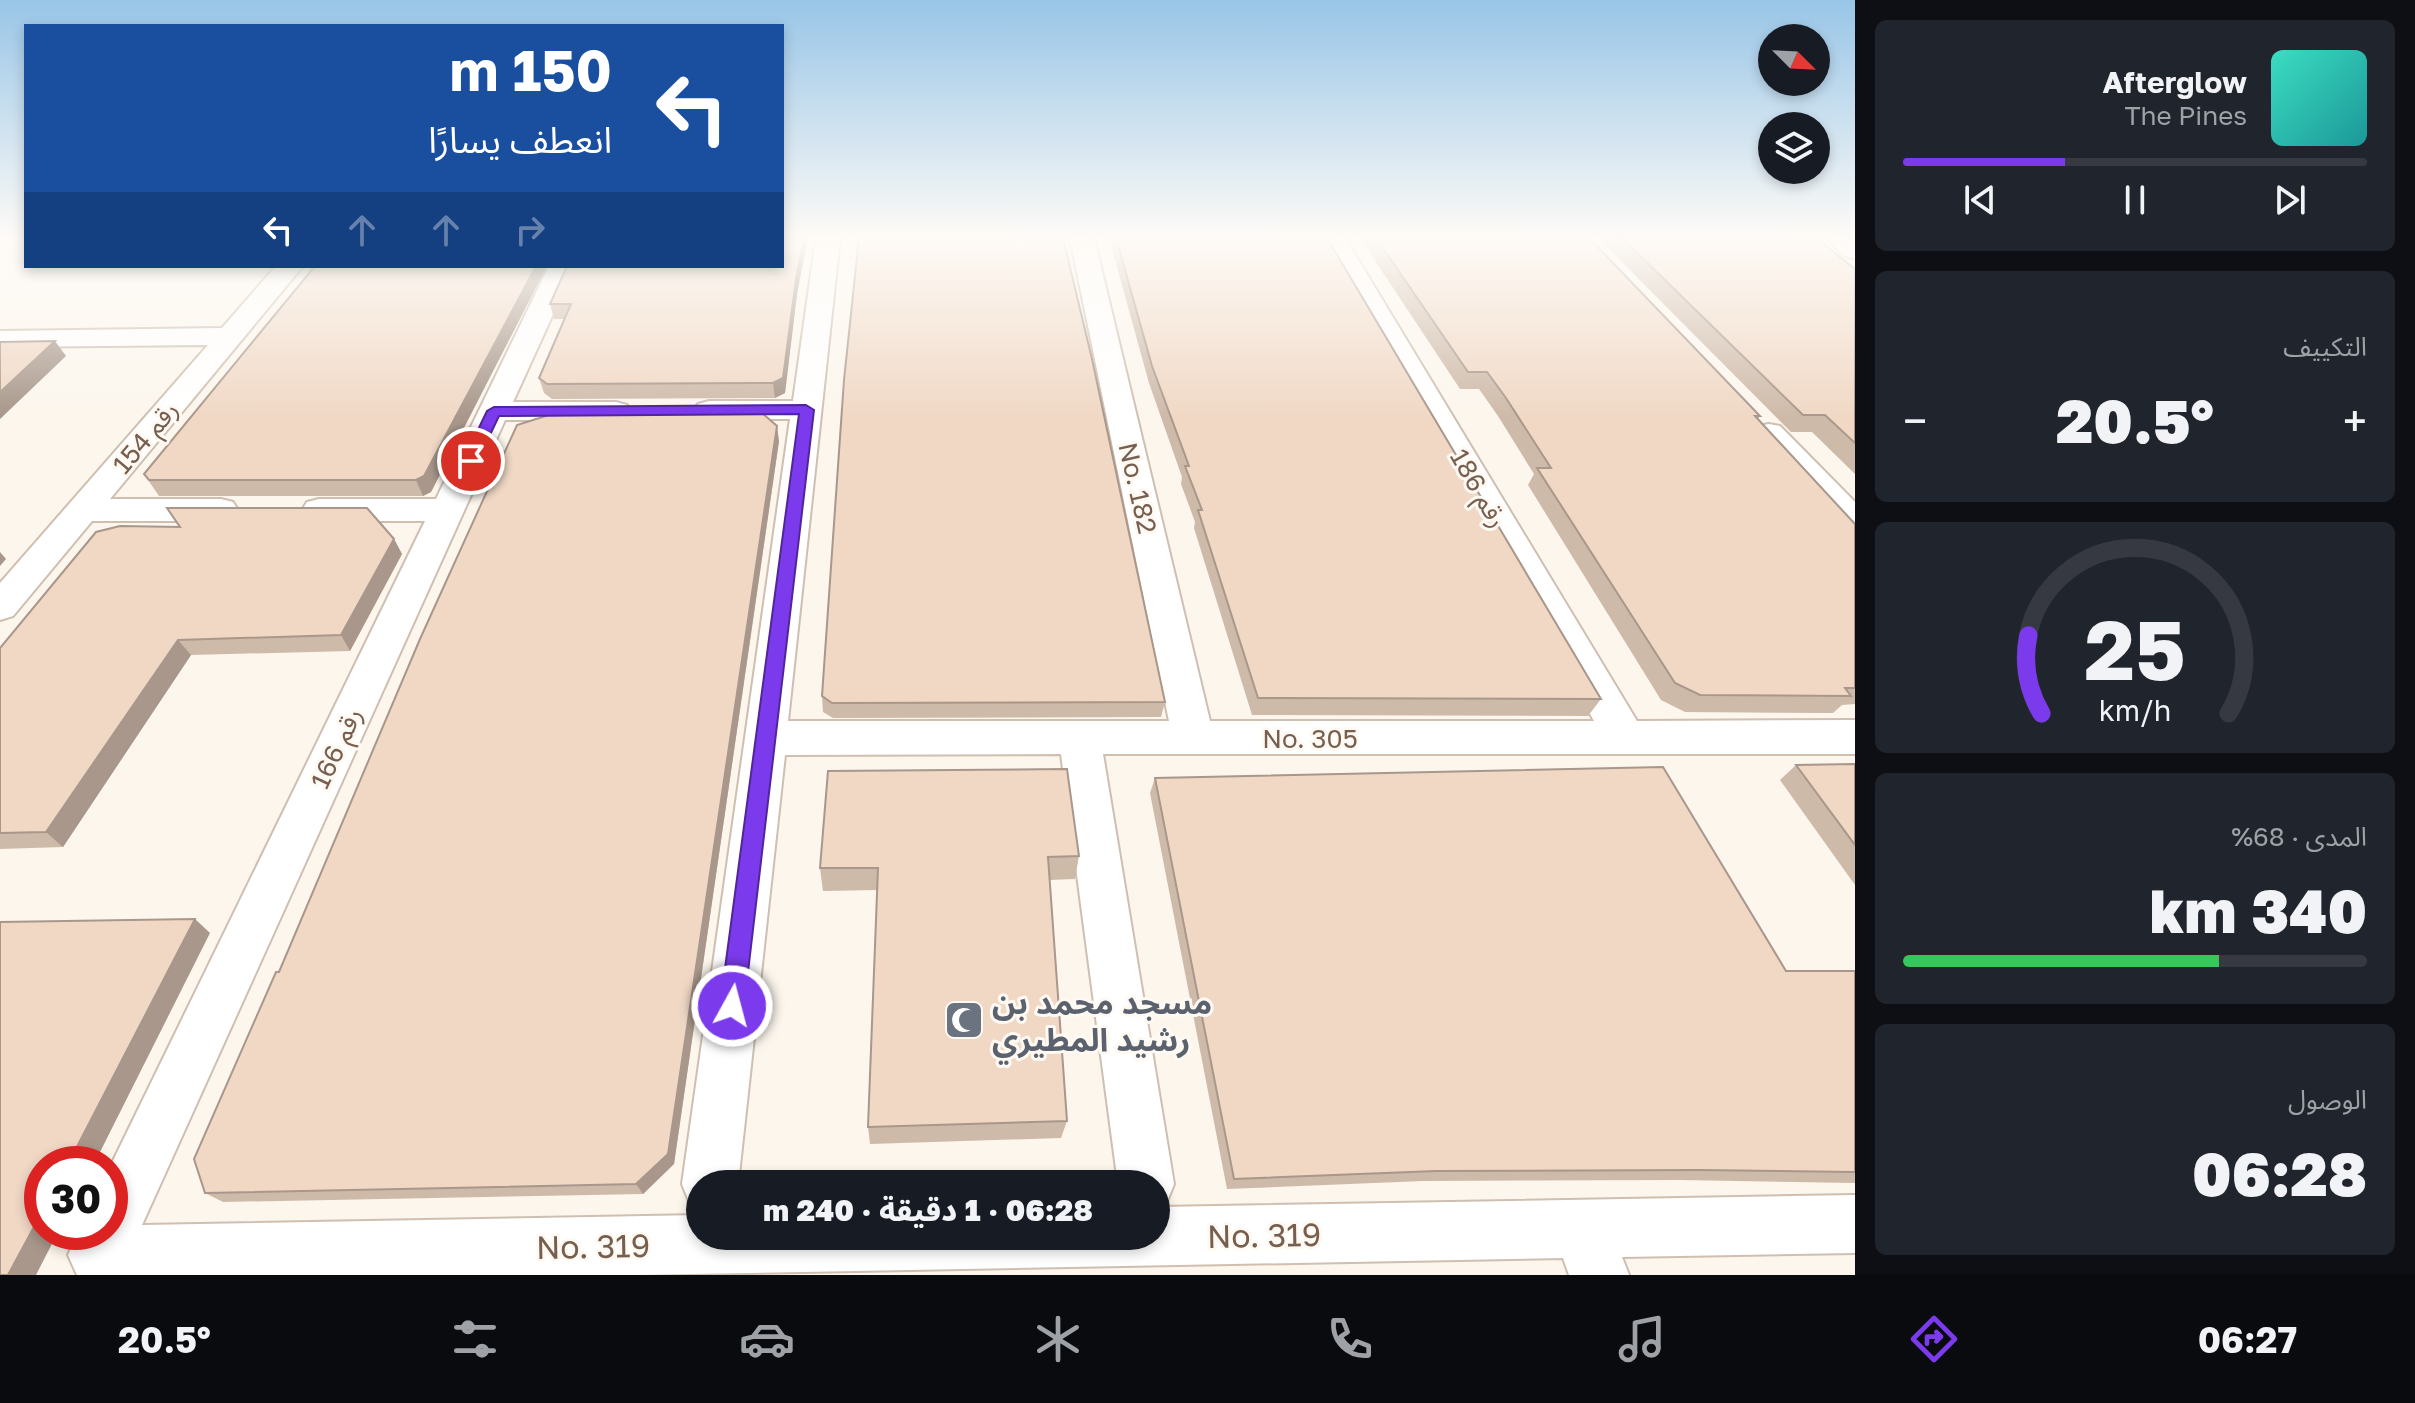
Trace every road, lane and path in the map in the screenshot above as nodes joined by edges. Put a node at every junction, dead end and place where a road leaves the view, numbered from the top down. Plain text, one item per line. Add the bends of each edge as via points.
1 (263, 298) edge
2 (547, 298) edge
3 (820, 298) edge
4 (1095, 298) edge
5 (1368, 298) edge
6 (230, 336) junction
7 (0, 339) edge
8 (1745, 408) edge
9 (681, 410) edge
10 (806, 410) junction
11 (494, 411) junction
12 (650, 411) edge
13 (83, 510) junction
14 (448, 510) junction
15 (1855, 522) edge
16 (0, 607) edge
17 (1625, 737) junction
18 (1855, 737) edge
19 (765, 738) junction
20 (1080, 738) junction
21 (1193, 738) junction
22 (712, 1170) edge
23 (1144, 1170) edge
24 (128, 1193) edge
25 (1855, 1224) edge
26 (1170, 1237) edge
27 (686, 1240) edge
28 (128, 1248) edge
29 (1590, 1252) edge

1 - 6 street, رقم 154
2 - 11 street, رقم 166
3 - 10 street
4 - 21 street, No. 182
5 - 17 street, رقم 186
6 - 7 street
6 - 13 street, رقم 154
8 - 15 street
9 - 10 street
10 - 19 street
11 - 12 street
11 - 14 street, رقم 166
13 - 14 street
13 - 16 street, رقم 154
14 - 24 street, رقم 166
17 - 18 street, No. 305
17 - 21 street, No. 305
19 - 20 street, No. 305
19 - 22 street
20 - 21 street, No. 305
20 - 23 street
25 - 29 street, No. 319
26 - 29 street, No. 319
27 - 28 street, No. 319

